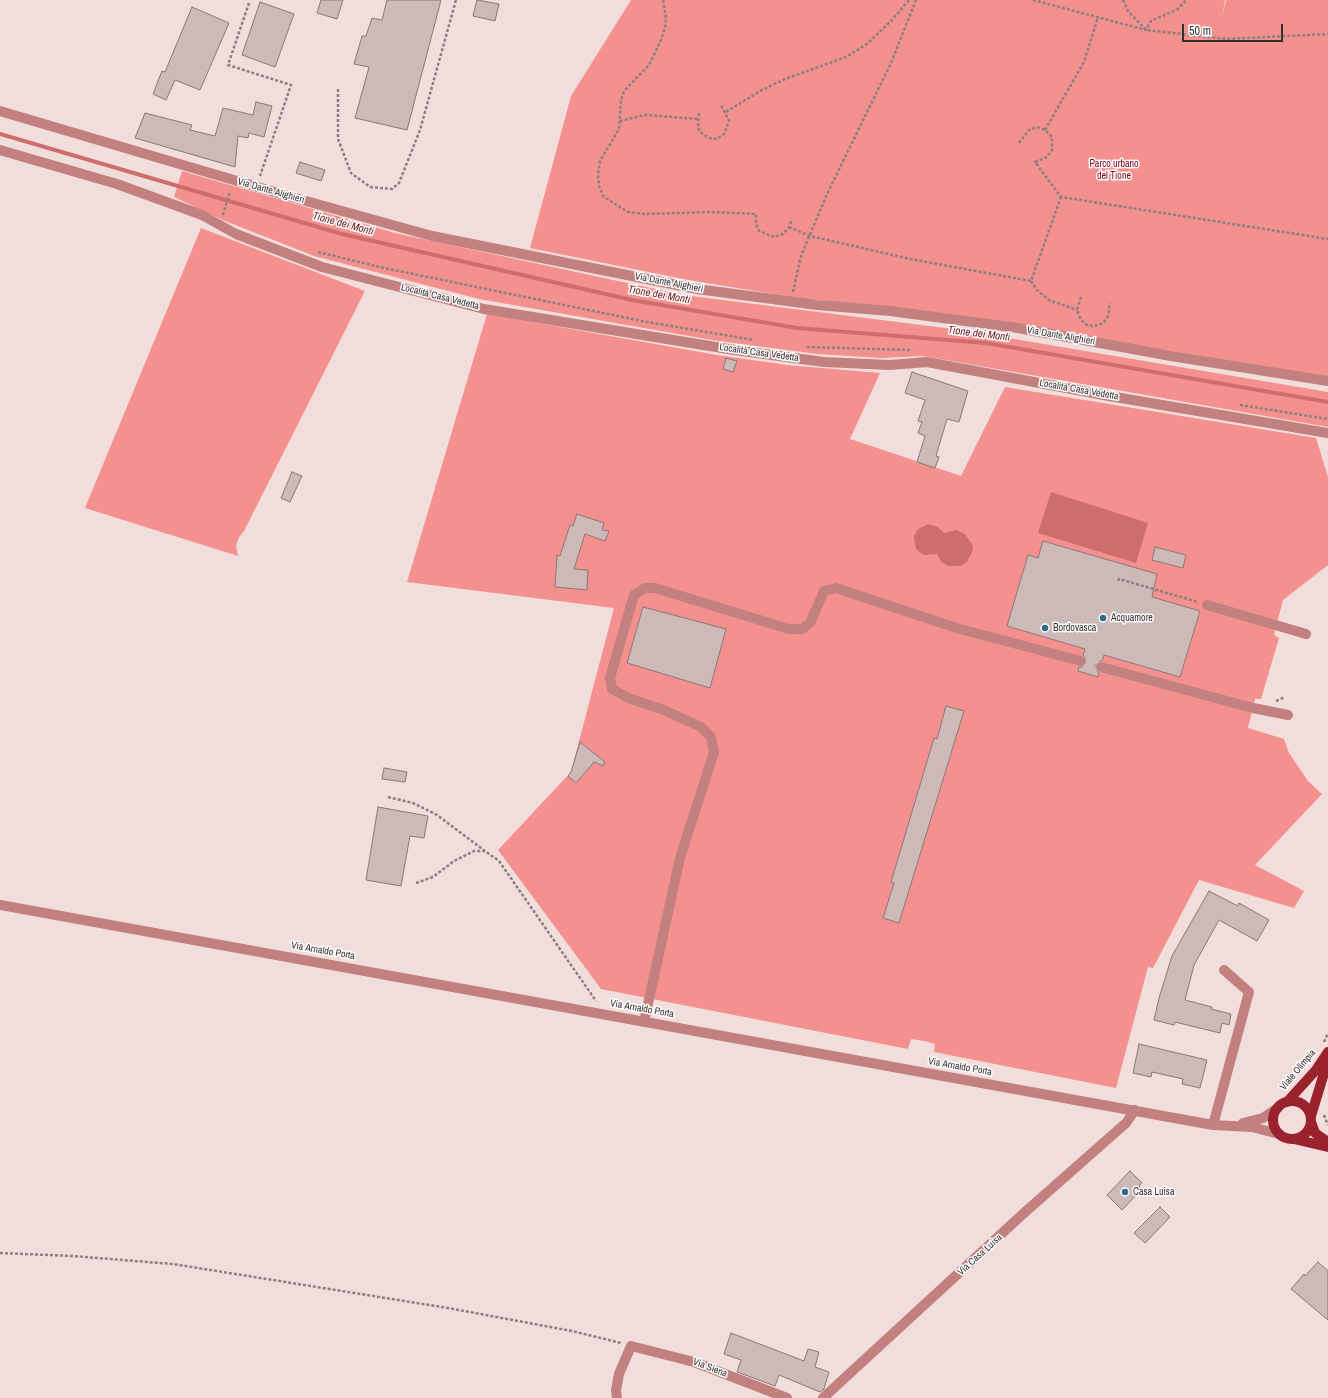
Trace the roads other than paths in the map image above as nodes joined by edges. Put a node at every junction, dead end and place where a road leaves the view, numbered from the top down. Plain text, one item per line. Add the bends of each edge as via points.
1 (0, 110) edge
2 (0, 150) edge
3 (1328, 381) edge
4 (1328, 433) edge
5 (1207, 605) road end
6 (1306, 634) dead end
7 (1081, 661) tunnel mouth
8 (1101, 667) tunnel mouth
9 (1288, 715) dead end
10 (0, 905) edge
11 (1224, 970) dead end
12 (644, 1022) junction
13 (1328, 1052) edge
14 (1328, 1060) edge
15 (1287, 1102) junction
16 (1278, 1108) junction
17 (1135, 1110) junction
18 (1311, 1119) junction
19 (1218, 1126) junction
20 (1279, 1134) junction
21 (1292, 1139) junction
22 (1328, 1142) edge
23 (1328, 1147) edge
24 (617, 1398) edge
25 (787, 1398) edge
26 (823, 1398) edge

1 - 3 street, Via Dante Alighieri via 432,236 697,289 1018,328
2 - 4 street, Località Casa Vedetta via 116,184 202,215 236,234 322,267 484,309 734,350 824,362 890,365 927,362
5 - 6 street
7 - 12 street via 960,629 836,588 824,591 810,623 802,629 789,629 655,588 645,588 634,595 610,678 612,689 701,727 710,737 714,752 680,858
8 - 9 street via 1252,708
10 - 12 street, Via Arnaldo Porta
11 - 19 street via 1249,992
12 - 17 street, Via Arnaldo Porta
13 - 15 main road, Viale Olimpia via 1316,1070
14 - 18 main road, Viale Olimpia
15 - 16 main road
15 - 18 main road via 1299,1102 1304,1105
16 - 19 street via 1263,1118
16 - 20 main road via 1273,1118
17 - 19 street, Via Arnaldo Porta
17 - 26 street, Via Casa Luisa via 1126,1123
18 - 21 main road via 1310,1128 1303,1136
18 - 22 main road via 1315,1133
19 - 20 street, Via Arnaldo Porta via 1252,1127
20 - 21 main road
21 - 23 main road
24 - 25 street, Via Siena via 619,1374 632,1346 694,1362

